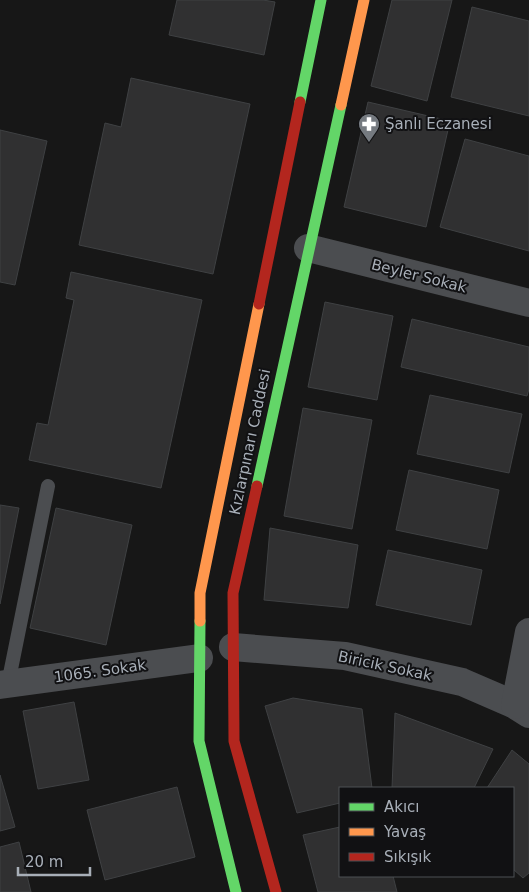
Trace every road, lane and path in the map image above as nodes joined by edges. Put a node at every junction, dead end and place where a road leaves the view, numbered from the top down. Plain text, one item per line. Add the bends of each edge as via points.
1 (321, 0) edge
2 (364, 0) edge
3 (308, 248) junction
4 (529, 303) edge
5 (48, 486) dead end
6 (529, 632) edge
7 (233, 647) junction
8 (199, 658) junction
9 (4, 684) edge
10 (522, 709) edge
11 (236, 892) edge
12 (276, 892) edge

1 - 8 main road, Kızlarpınarı Caddesi via 200,593
2 - 3 main road, Kızlarpınarı Caddesi
3 - 4 street, Beyler Sokak
3 - 7 main road, Kızlarpınarı Caddesi via 233,593
5 - 9 lane
6 - 10 street
7 - 10 street, Biricik Sokak via 346,656 462,682
7 - 12 main road, Kızlarpınarı Caddesi via 234,741
8 - 9 street, 1065. Sokak
8 - 11 main road, Kızlarpınarı Caddesi via 199,741

